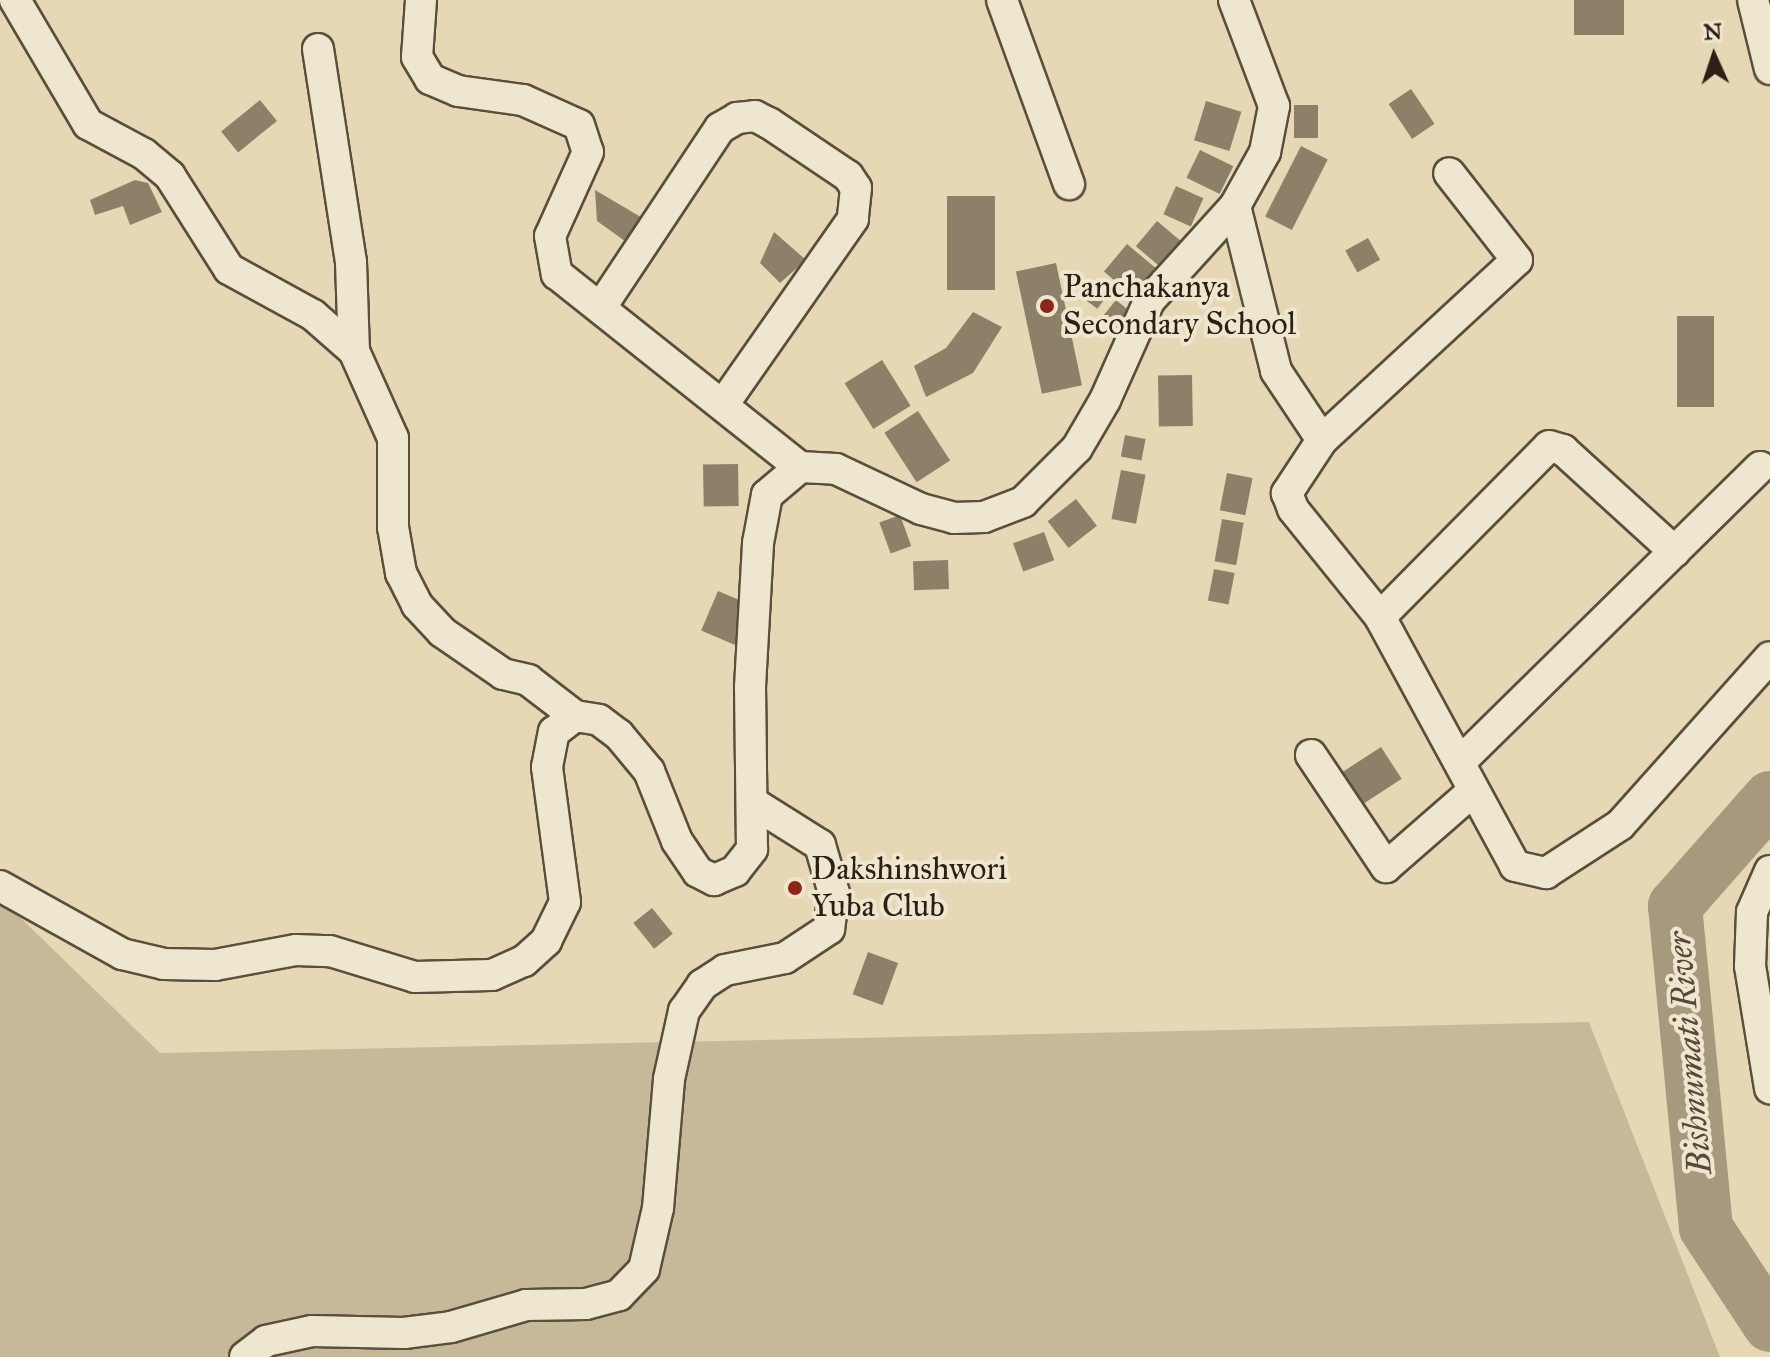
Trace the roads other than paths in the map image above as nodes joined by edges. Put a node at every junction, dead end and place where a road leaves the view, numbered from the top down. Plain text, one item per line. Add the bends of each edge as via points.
1 (15, 0) edge
2 (421, 0) edge
3 (1002, 0) edge
4 (1234, 0) edge
5 (1753, 0) edge
6 (318, 49) dead end
7 (1770, 69) edge
8 (1449, 173) dead end
9 (1069, 184) dead end
10 (1235, 206) junction
11 (601, 307) junction
12 (354, 351) junction
13 (724, 403) junction
14 (1322, 440) junction
15 (800, 467) junction
16 (1760, 467) dead end
17 (1675, 552) junction
18 (1380, 617) junction
19 (1770, 657) edge
20 (575, 716) junction
21 (1311, 755) dead end
22 (1460, 762) junction
23 (1473, 791) junction
24 (755, 804) junction
25 (1770, 871) edge
26 (0, 886) edge
27 (1770, 1088) edge
28 (245, 1357) edge

1 - 12 street via 88,124 144,154 170,176 229,269 313,315
2 - 11 street via 417,57 430,79 458,91 523,100 579,125 588,152 550,236 557,274
3 - 9 street
4 - 10 street via 1274,106 1265,152 1252,184
5 - 7 street
6 - 12 street via 351,262
8 - 14 street via 1517,260
10 - 14 street via 1276,371
10 - 15 street via 1149,301 1105,400 1077,448 1023,502 984,517 954,518 921,509 836,469
11 - 13 street
11 - 13 street via 720,128 737,118 755,116 769,123 848,176 858,203 853,219
12 - 20 street via 393,438 393,527 401,573 417,605 442,632 491,666 528,680
13 - 15 street
14 - 18 street via 1287,493 1293,509
15 - 24 street via 767,495 758,543 750,687
16 - 17 street
17 - 18 street via 1563,450 1549,446
17 - 22 street
18 - 22 street
19 - 23 street via 1620,825 1546,873 1515,866
20 - 24 street via 599,720 619,735 649,771 677,841 698,872 714,880 735,871 752,849
20 - 26 street via 554,732 547,767 565,902 546,941 524,961 492,975 415,977 330,951 296,950 215,965 164,964 122,954
21 - 23 street via 1386,867
22 - 23 street
24 - 28 street via 820,845 834,893 829,929 785,958 725,970 702,985 684,1011 669,1079 658,1208 644,1269 619,1295 586,1304 526,1305 451,1327 404,1333 312,1331 266,1341
25 - 27 street via 1752,912 1750,966

